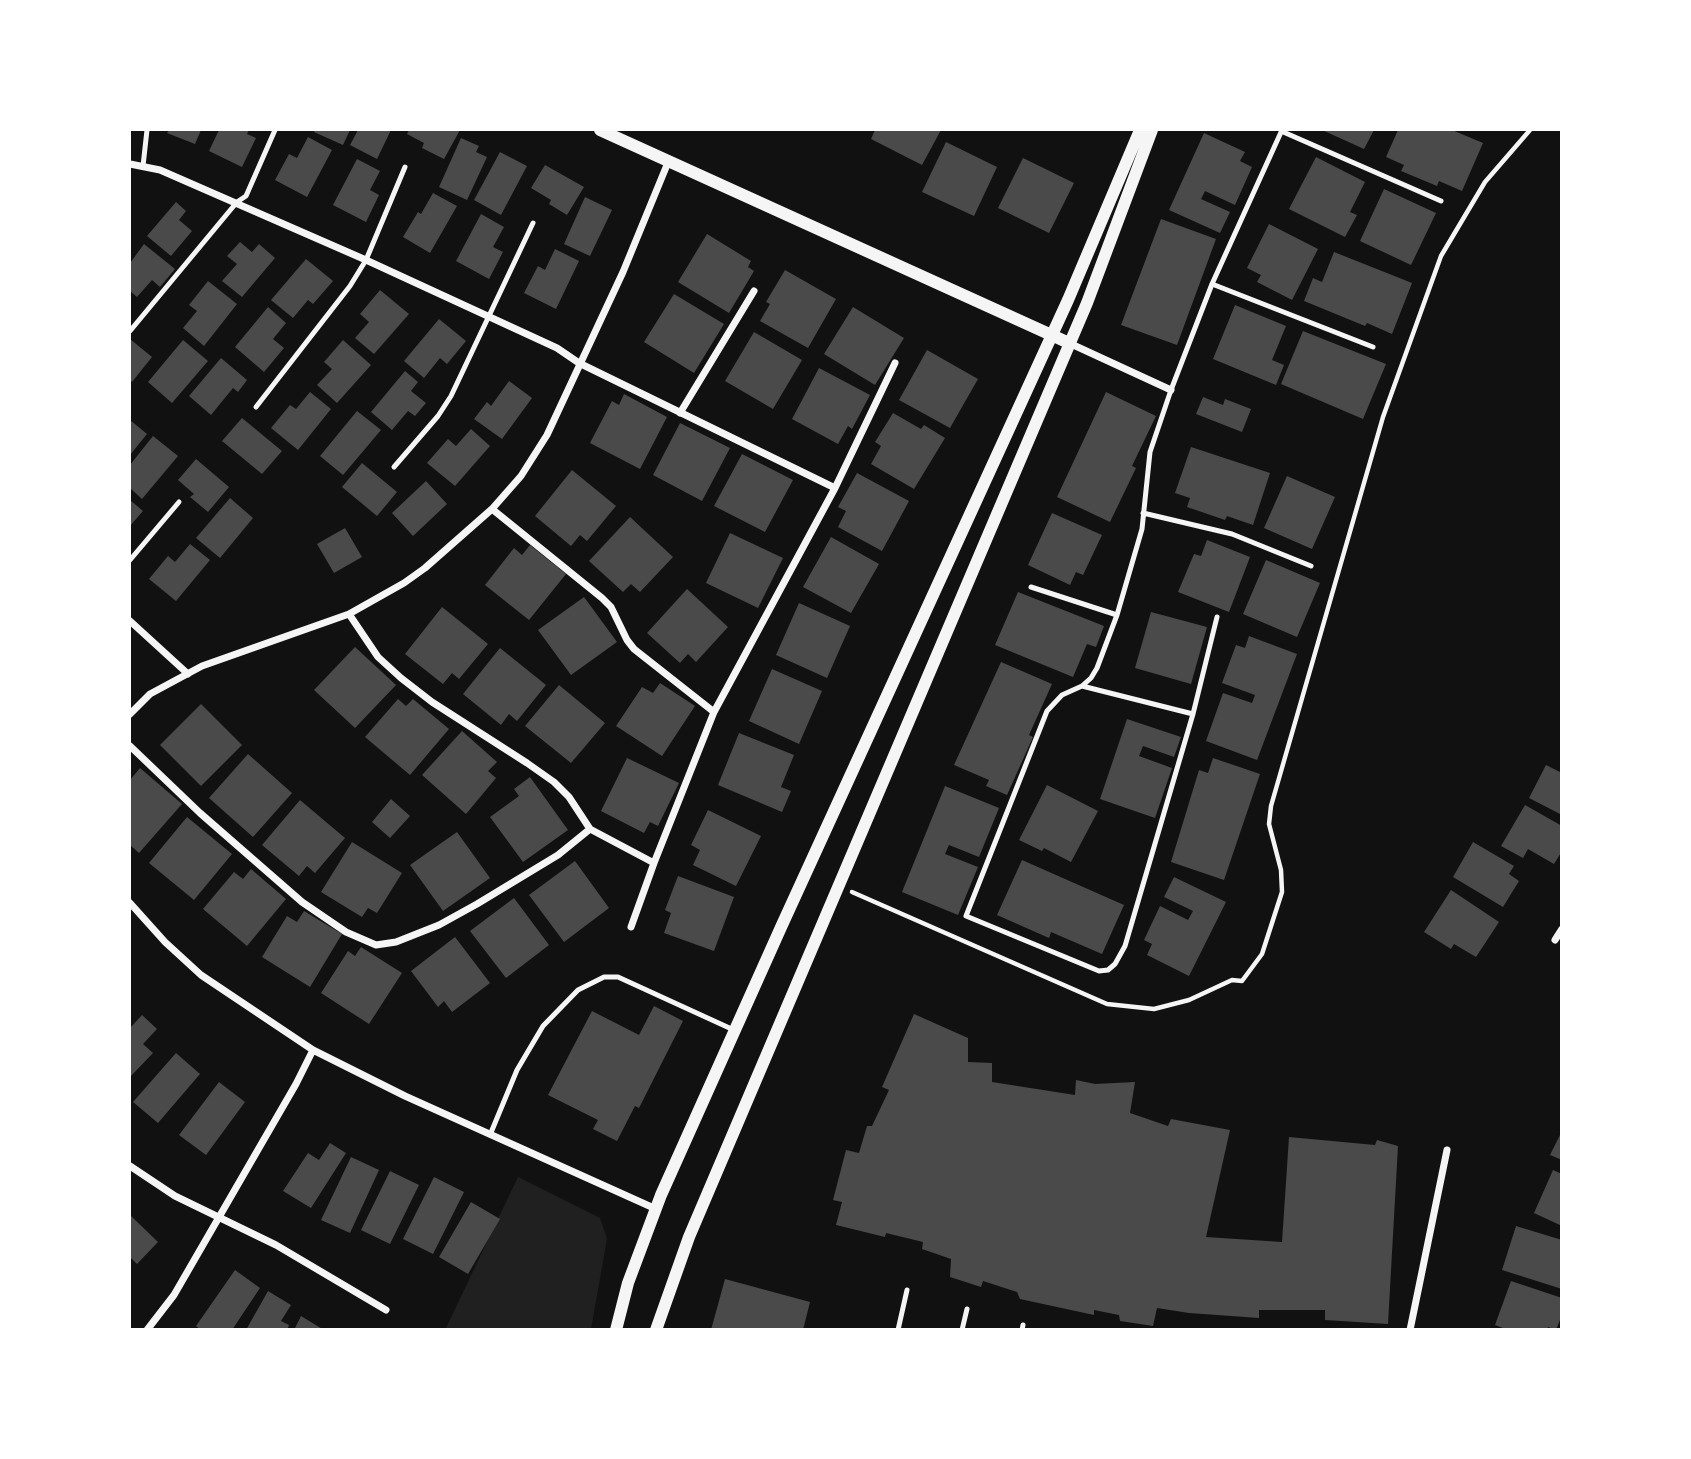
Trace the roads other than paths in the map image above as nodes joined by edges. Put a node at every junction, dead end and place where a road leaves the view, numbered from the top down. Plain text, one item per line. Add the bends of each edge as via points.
1 (147, 130) edge
2 (275, 130) edge
3 (600, 130) edge
4 (1140, 130) edge
5 (1152, 130) edge
6 (1282, 130) edge
7 (669, 160) junction
8 (130, 164) edge
9 (143, 166) junction
10 (405, 167) dead end
11 (1441, 201) dead end
12 (237, 202) junction
13 (533, 223) dead end
14 (366, 260) junction
15 (1212, 284) junction
16 (754, 291) dead end
17 (489, 318) junction
18 (130, 331) edge
19 (1051, 335) junction
20 (1069, 343) junction
21 (1373, 347) dead end
22 (579, 363) junction
23 (895, 363) dead end
24 (1171, 390) junction
25 (256, 407) dead end
26 (680, 413) junction
27 (394, 467) dead end
28 (835, 488) junction
29 (179, 502) dead end
30 (492, 509) junction
31 (1143, 513) junction
32 (130, 560) edge
33 (1311, 566) dead end
34 (1031, 587) dead end
35 (349, 614) junction
36 (1117, 615) junction
37 (1217, 617) dead end
38 (130, 621) edge
39 (188, 674) junction
40 (1082, 685) junction
41 (714, 712) junction
42 (130, 713) edge
43 (1193, 715) junction
44 (130, 746) edge
45 (590, 829) junction
46 (654, 863) junction
47 (130, 903) edge
48 (631, 927) dead end
49 (1562, 929) edge
50 (1555, 940) dead end
51 (736, 1031) junction
52 (313, 1050) junction
53 (490, 1136) junction
54 (1447, 1150) dead end
55 (130, 1166) edge
56 (656, 1209) junction
57 (218, 1217) junction
58 (907, 1290) dead end
59 (967, 1309) dead end
60 (386, 1310) dead end
61 (147, 1329) edge
62 (616, 1329) edge
63 (656, 1329) edge
64 (898, 1329) edge
65 (962, 1329) edge
66 (1410, 1329) edge

1 - 9 lane
2 - 12 lane via 246,196
3 - 7 street
4 - 19 street
5 - 20 street
6 - 11 lane
6 - 15 lane
7 - 19 street
7 - 22 street
8 - 9 street
9 - 12 street
10 - 14 lane
12 - 14 street
12 - 18 lane
13 - 17 lane
14 - 17 street
14 - 25 lane
15 - 21 lane
15 - 24 lane
16 - 26 street
17 - 22 street via 557,348
17 - 27 lane via 444,406
19 - 20 street
19 - 51 street
20 - 24 street
20 - 63 street via 689,1237
22 - 26 street
22 - 30 street via 547,435 521,476
23 - 28 street
24 - 31 lane via 1150,452
26 - 28 street
28 - 41 street
29 - 32 lane
30 - 35 street via 425,568
30 - 41 street via 602,598 634,649
31 - 33 lane via 1232,534
31 - 36 lane
34 - 36 lane
35 - 39 street via 217,659
35 - 45 street via 378,657 401,678 554,782
36 - 40 lane via 1097,668
37 - 43 lane
38 - 39 street
39 - 42 street via 150,694
40 - 43 lane
40 - 43 lane via 1062,695 1047,711 966,916 1099,971 1108,971 1125,946
41 - 46 street
44 - 45 street via 302,902 346,932 376,945 439,925 558,855
45 - 46 street
46 - 48 street
47 - 52 street via 201,975
49 - 50 street
51 - 53 lane via 618,977 604,977 578,990 542,1026 517,1070
51 - 56 street
52 - 53 street
52 - 57 street
53 - 56 street
54 - 66 street
55 - 57 street
56 - 62 street
57 - 60 street via 276,1245
57 - 61 street via 174,1295
58 - 64 lane
59 - 65 lane

